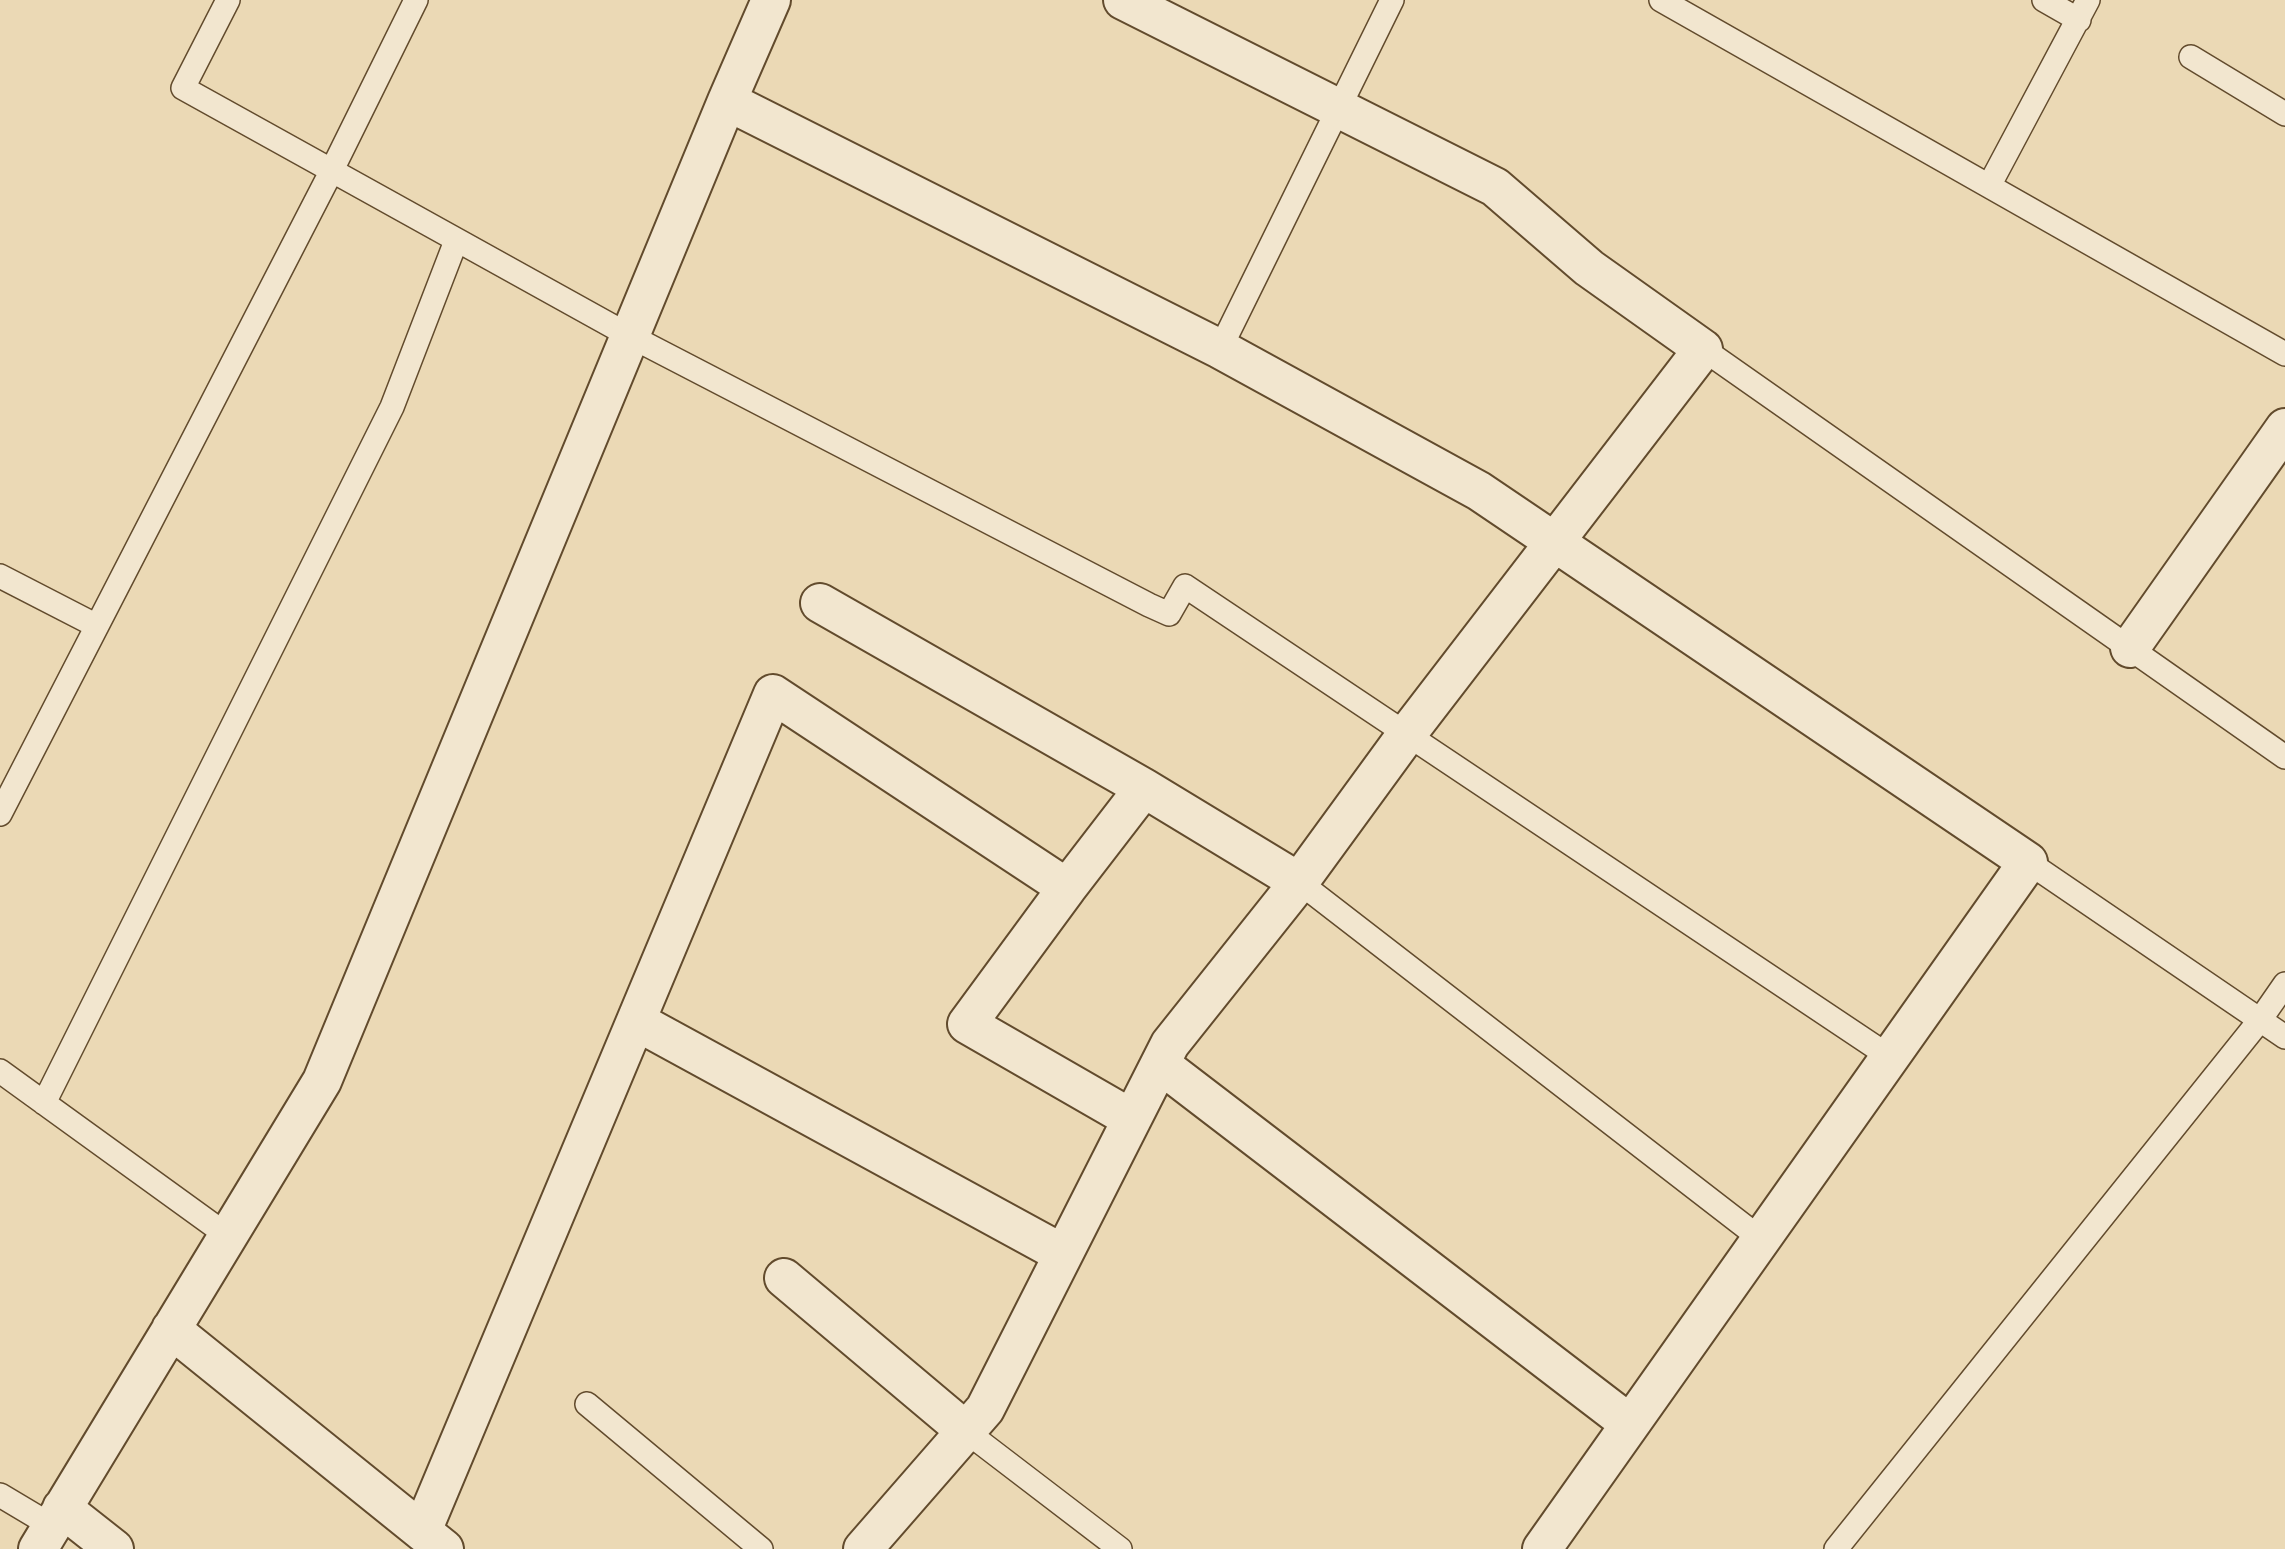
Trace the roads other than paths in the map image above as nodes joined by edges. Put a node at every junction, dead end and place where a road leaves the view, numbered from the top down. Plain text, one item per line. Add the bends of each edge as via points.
1 (228, 0) edge
2 (416, 0) edge
3 (772, 0) edge
4 (1123, 0) edge
5 (1392, 0) edge
6 (2044, 0) edge
7 (1674, 3) edge
8 (2084, 10) edge
9 (2191, 57) dead end
10 (727, 101) junction
11 (1338, 108) junction
12 (2285, 114) edge
13 (331, 172) junction
14 (1989, 186) junction
15 (456, 241) junction
16 (630, 336) junction
17 (1220, 349) junction
18 (1703, 349) junction
19 (2285, 354) edge
20 (2285, 428) edge
21 (1554, 541) junction
22 (0, 576) edge
23 (820, 603) dead end
24 (97, 626) junction
25 (2130, 648) junction
26 (1407, 734) junction
27 (2285, 757) edge
28 (1144, 788) junction
29 (0, 814) edge
30 (2028, 862) junction
31 (1299, 882) junction
32 (1067, 888) junction
33 (2285, 984) edge
34 (2260, 1020) junction
35 (636, 1021) junction
36 (2285, 1037) edge
37 (1890, 1057) junction
38 (1160, 1064) junction
39 (0, 1071) edge
40 (44, 1102) junction
41 (1132, 1119) junction
42 (228, 1236) junction
43 (1761, 1239) junction
44 (1063, 1254) junction
45 (784, 1278) dead end
46 (171, 1329) junction
47 (587, 1404) dead end
48 (1630, 1424) junction
49 (967, 1432) junction
50 (0, 1495) edge
51 (51, 1528) edge
52 (433, 1540) edge
53 (114, 1549) edge
54 (761, 1549) edge
55 (863, 1549) edge
56 (1119, 1549) edge
57 (1542, 1549) edge
58 (1836, 1549) edge

1 - 13 lane via 183,88
2 - 13 lane
3 - 10 street
4 - 11 street
5 - 11 lane
6 - 8 lane
7 - 14 lane
8 - 14 lane
9 - 12 lane
10 - 16 street
10 - 17 street
11 - 17 lane
11 - 18 street via 1495,187 1589,268
13 - 15 lane
13 - 24 lane
14 - 19 lane
15 - 16 lane
15 - 40 lane via 392,407
16 - 26 lane via 1169,614 1185,586
16 - 42 street via 322,1081
17 - 21 street via 1479,491
18 - 21 street
18 - 25 lane
20 - 25 street
21 - 26 street
21 - 30 street
22 - 24 lane
23 - 28 street
24 - 29 lane
25 - 27 lane
26 - 31 street
26 - 37 lane
28 - 31 street
28 - 32 street
30 - 34 lane
30 - 37 street
31 - 38 street via 1170,1044
31 - 43 lane
32 - 35 street via 774,694
32 - 41 street via 967,1024
33 - 34 lane
34 - 36 lane
34 - 58 lane
35 - 44 street
35 - 52 street
37 - 43 street
38 - 41 street
38 - 48 street
39 - 40 lane
40 - 42 lane
41 - 44 street
42 - 46 street
43 - 48 street
44 - 49 street via 985,1409
45 - 49 street
46 - 51 street
46 - 52 street
47 - 54 lane
48 - 57 street
49 - 55 street
49 - 56 lane
50 - 51 lane
51 - 53 street

